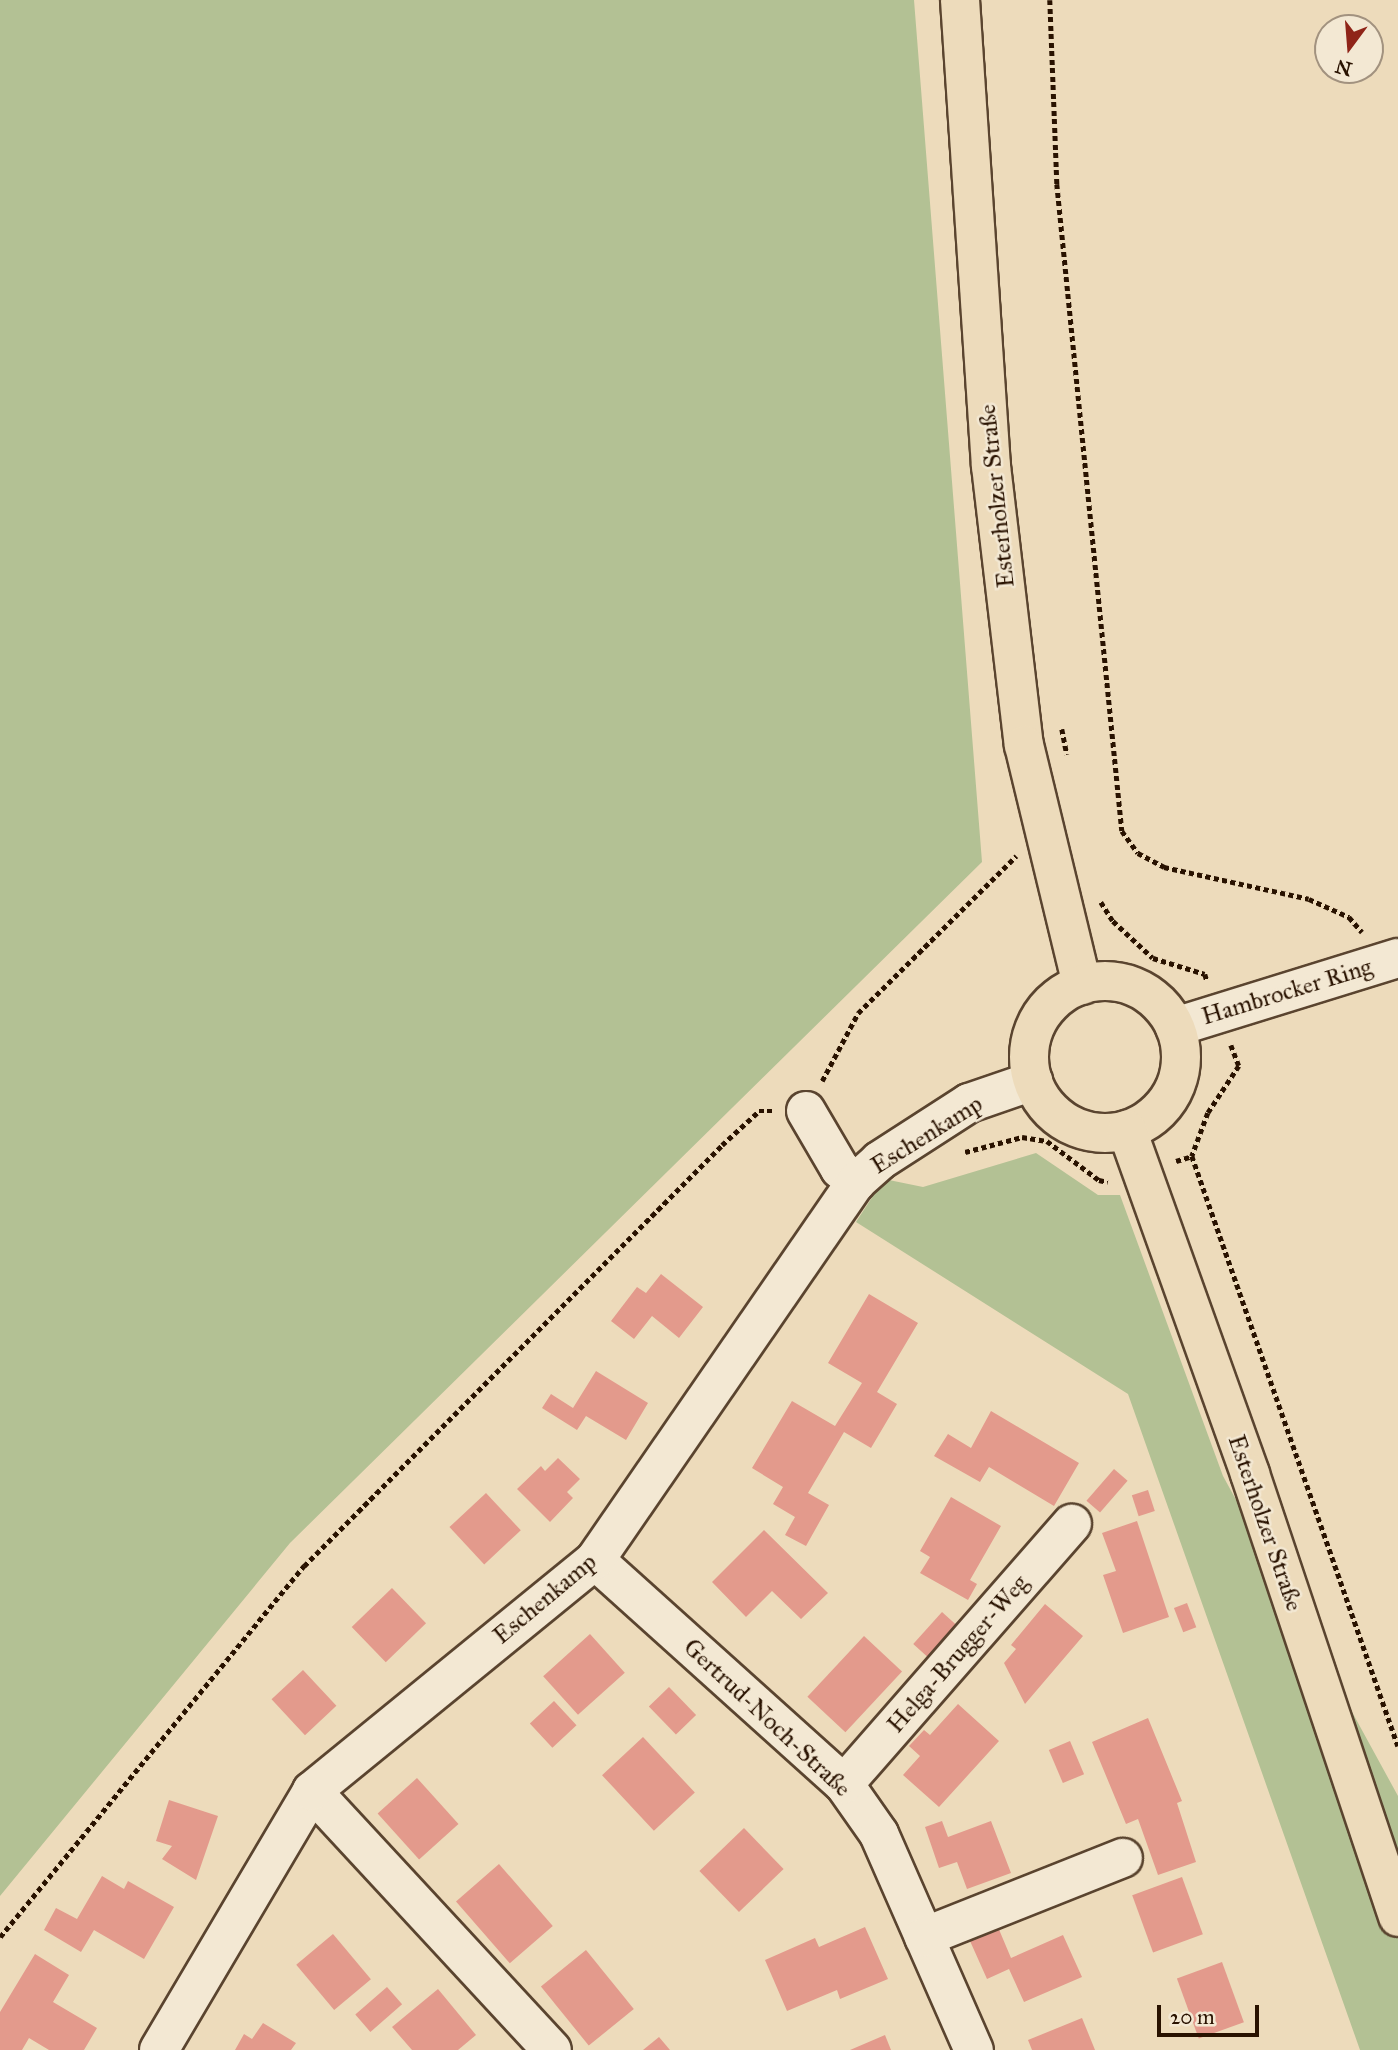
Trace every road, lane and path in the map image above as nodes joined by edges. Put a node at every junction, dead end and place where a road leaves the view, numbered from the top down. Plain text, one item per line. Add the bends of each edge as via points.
1 (960, 0) edge
2 (1050, 0) edge
3 (1060, 718) dead end
4 (1067, 757) dead end
5 (1042, 834) junction
6 (1100, 899) dead end
7 (1387, 961) edge
8 (1082, 985) junction
9 (1218, 1014) junction
10 (1175, 1027) junction
11 (1033, 1081) junction
12 (806, 1111) junction
13 (1127, 1130) junction
14 (960, 1154) dead end
15 (1192, 1156) junction
16 (1143, 1172) junction
17 (856, 1182) junction
18 (1072, 1524) dead end
19 (596, 1560) junction
20 (1398, 1746) edge
21 (844, 1784) junction
22 (312, 1790) junction
23 (1123, 1858) dead end
24 (1398, 1917) edge
25 (0, 1937) edge
26 (924, 1937) junction
27 (159, 2050) edge
28 (552, 2050) edge
29 (974, 2050) edge

1 - 5 main road, Esterholzer Straße via 992,466 1024,745
2 - 7 path via 1058,198 1122,831 1138,853 1164,867 1309,899 1349,917
3 - 4 path
5 - 8 main road, Esterholzer Straße
5 - 12 path via 1009,861 858,1013
6 - 9 path via 1113,921 1153,958 1205,974
7 - 9 street, Hambrocker Ring
8 - 10 main road via 1118,982 1142,990 1162,1006
8 - 11 main road via 1049,1004 1035,1025 1028,1049
9 - 10 street, Hambrocker Ring
9 - 15 path via 1239,1066 1208,1113
10 - 13 main road via 1181,1051 1174,1089 1150,1119
11 - 13 main road via 1056,1116 1078,1129 1102,1134
11 - 17 street, Eschenkamp via 970,1103 879,1161
12 - 17 street via 840,1169
12 - 25 path via 759,1111 304,1566
13 - 16 main road, Esterholzer Straße
14 - 16 path via 1022,1137 1047,1141 1099,1180 1114,1183
15 - 16 path
15 - 20 path
16 - 24 main road, Esterholzer Straße
17 - 19 street, Eschenkamp
18 - 21 street, Helga-Brugger-Weg
19 - 21 street, Gertrud-Noch-Straße
19 - 22 street, Eschenkamp
21 - 26 street, Gertrud-Noch-Straße via 879,1834
22 - 27 street, Eschenkamp
22 - 28 street
23 - 26 street
26 - 29 street, Gertrud-Noch-Straße

